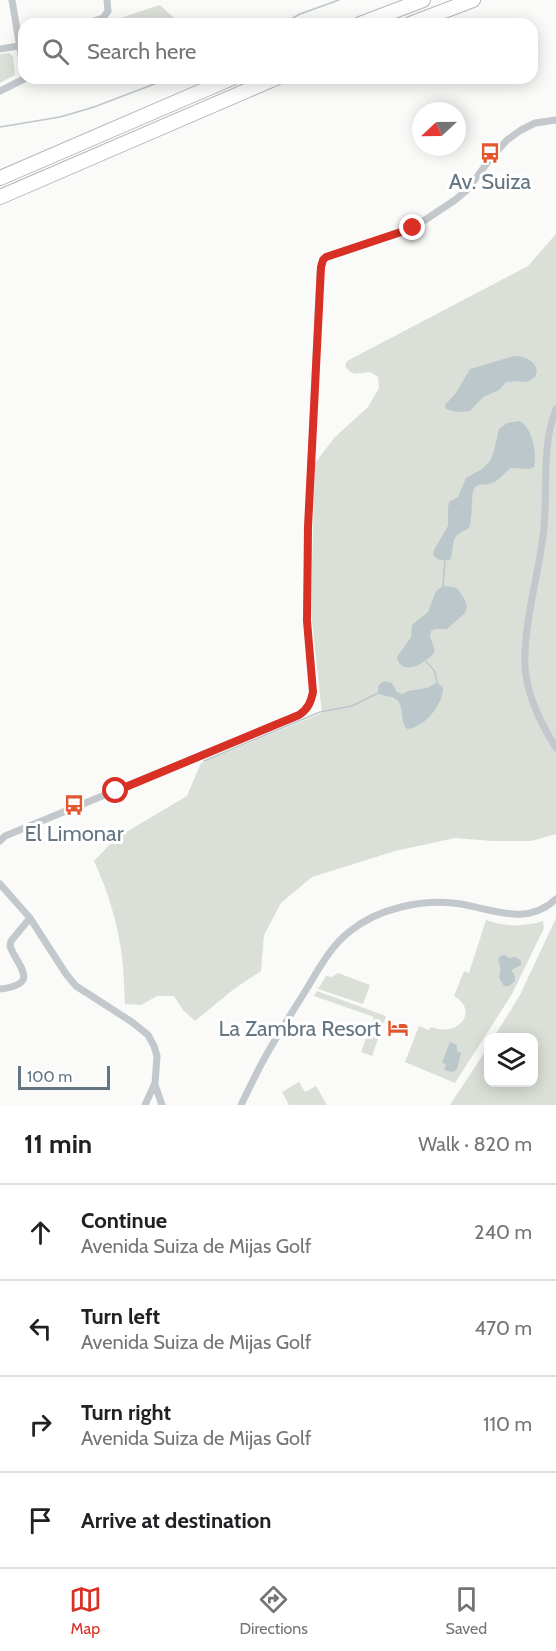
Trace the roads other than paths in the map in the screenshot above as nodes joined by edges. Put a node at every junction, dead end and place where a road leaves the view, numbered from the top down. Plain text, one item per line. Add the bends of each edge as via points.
1 (107, 0) edge
2 (423, 0) edge
3 (473, 0) edge
4 (14, 1) edge
5 (103, 18) edge
6 (376, 18) edge
7 (426, 18) edge
8 (18, 24) edge
9 (18, 47) edge
10 (0, 49) edge
11 (18, 82) edge
12 (218, 84) edge
13 (262, 84) edge
14 (0, 91) edge
15 (556, 120) edge
16 (0, 178) edge
17 (0, 197) edge
18 (556, 409) edge
19 (556, 748) edge
20 (2, 837) edge
21 (0, 884) edge
22 (556, 899) edge
23 (30, 918) junction
24 (0, 989) edge
25 (155, 1083) junction
26 (145, 1105) edge
27 (162, 1105) edge
28 (241, 1105) edge

1 - 5 street via 108,11
2 - 6 highway
3 - 7 highway
4 - 8 street
9 - 10 street
11 - 14 street
12 - 16 highway
13 - 17 highway
15 - 20 street via 535,123 507,140 468,189 413,228 323,260 308,527 307,621 313,692 306,710
18 - 19 street via 548,436 546,513 525,662 531,697
21 - 23 street
22 - 28 street via 536,912 518,915 441,903 404,906 363,921 335,946 319,969
23 - 24 street via 10,946 23,978 14,987
23 - 25 street via 76,986 148,1035 158,1056
25 - 26 street
25 - 27 street

